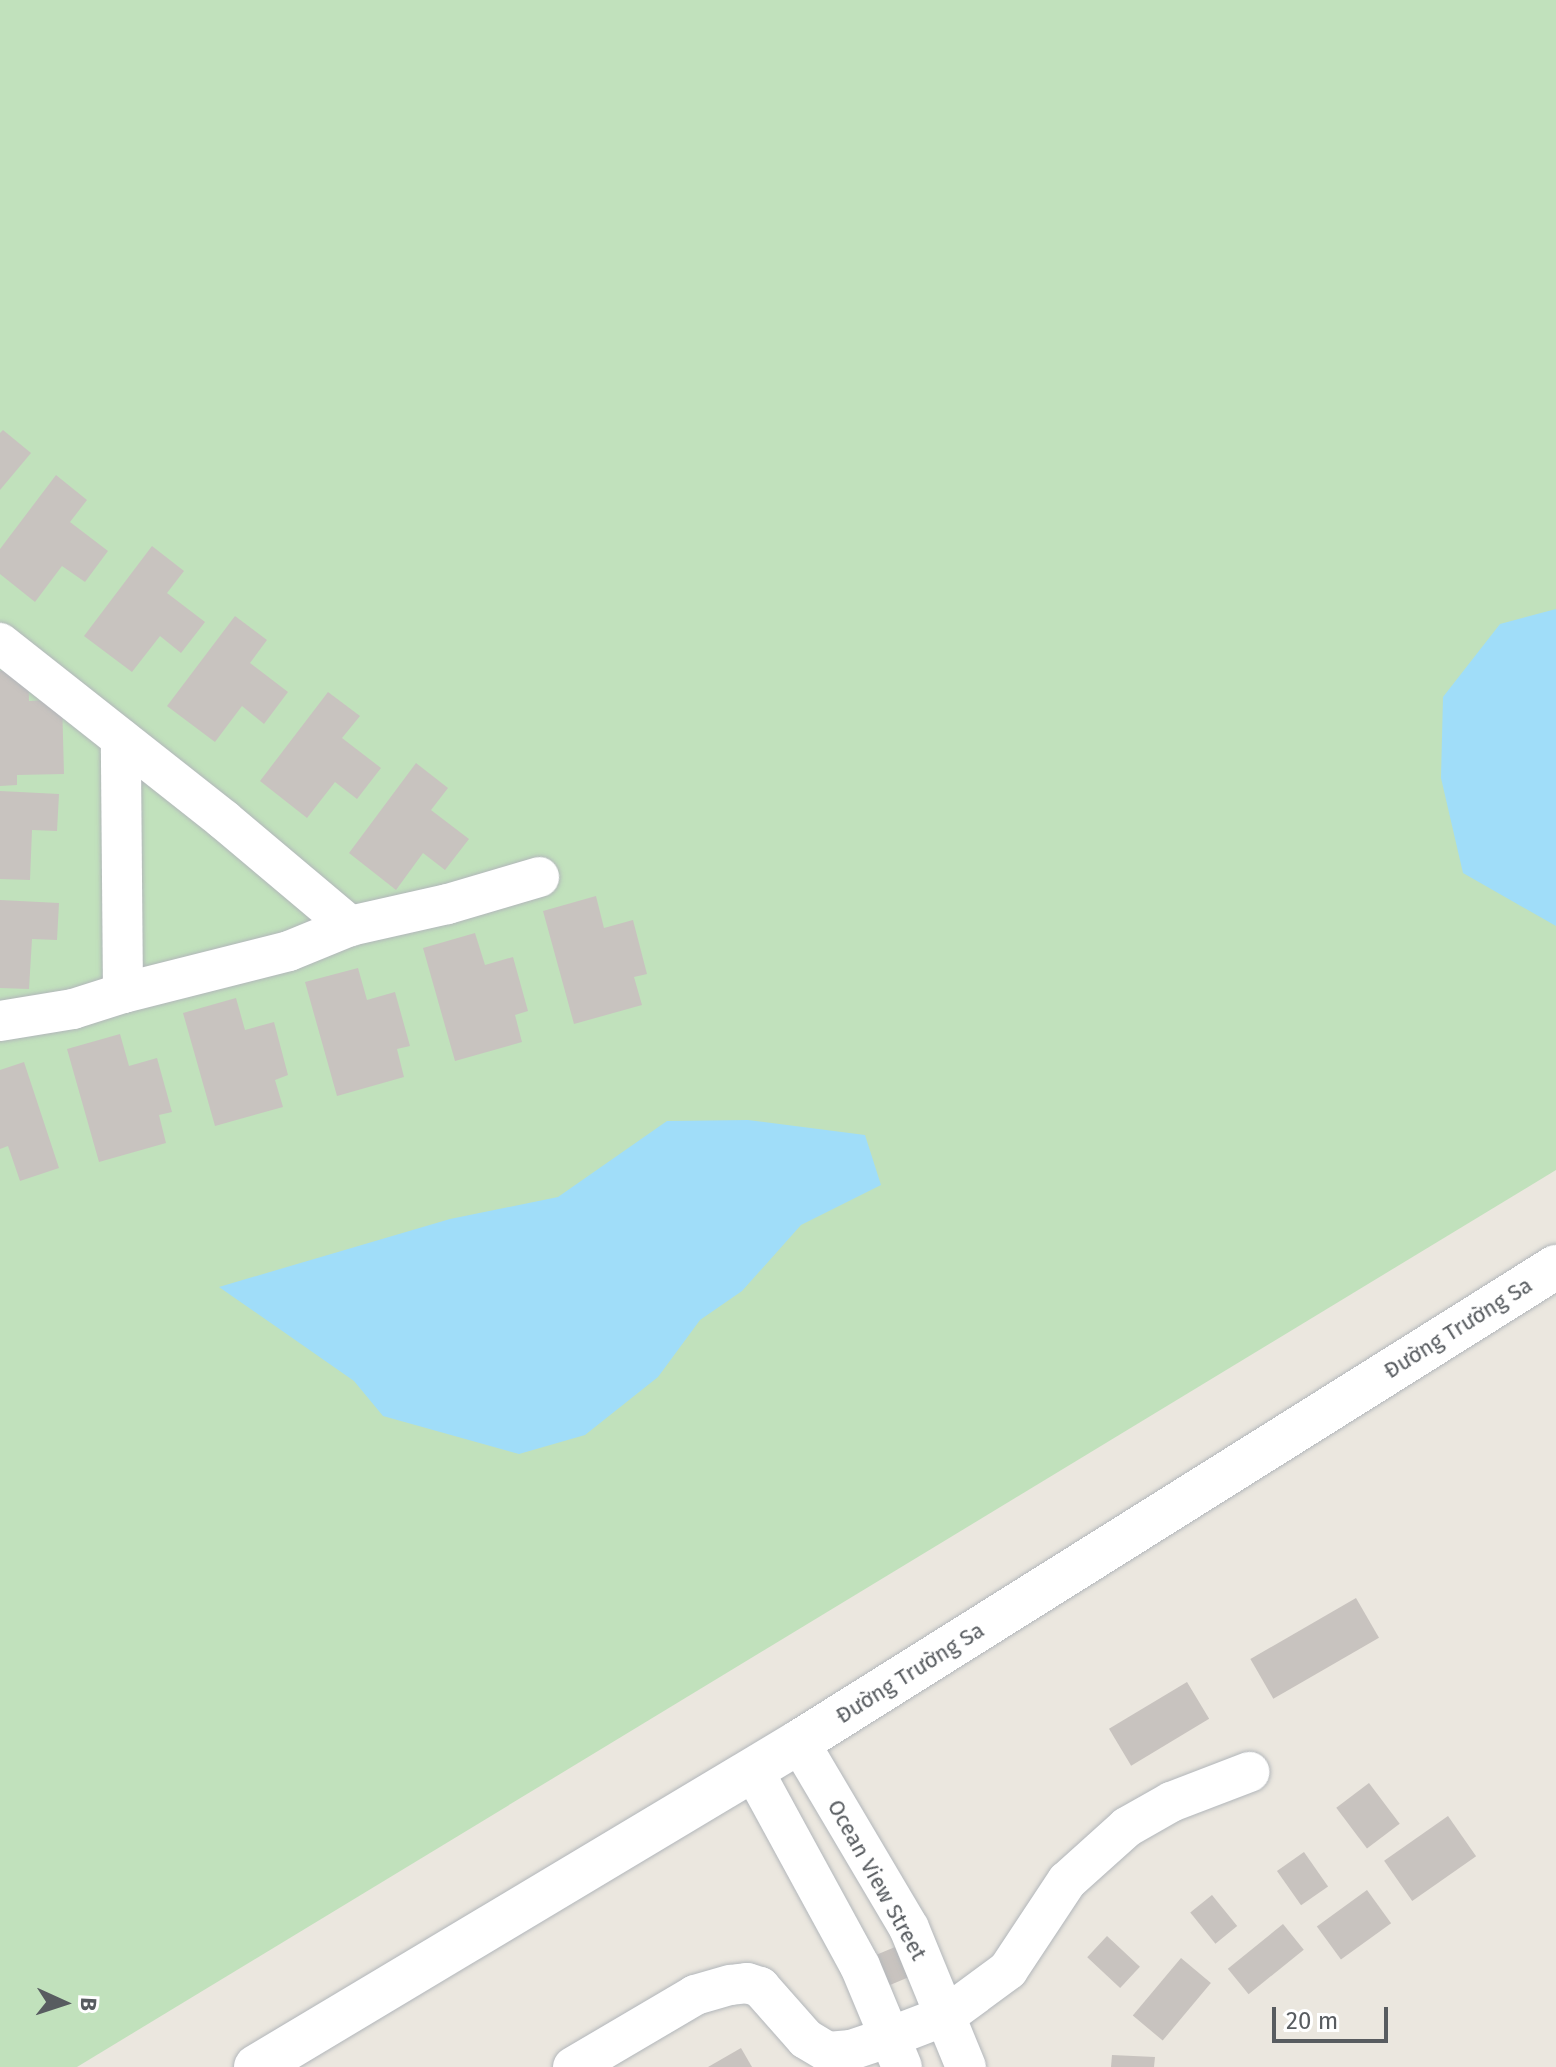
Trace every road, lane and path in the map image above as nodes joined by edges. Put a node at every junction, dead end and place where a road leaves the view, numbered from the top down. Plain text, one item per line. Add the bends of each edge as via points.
1 (0, 643) edge
2 (121, 739) junction
3 (539, 877) dead end
4 (350, 926) junction
5 (123, 993) junction
6 (0, 1021) edge
7 (1556, 1267) edge
8 (799, 1742) junction
9 (753, 1770) junction
10 (1249, 1772) dead end
11 (947, 2015) junction
12 (896, 2052) edge
13 (256, 2067) edge
14 (573, 2067) edge
15 (966, 2067) edge

1 - 2 street
2 - 4 street
2 - 5 street
3 - 4 street
4 - 5 street via 289,951
5 - 6 street via 73,1009
7 - 8 main road, Đường Trường Sa
8 - 9 main road, Đường Trường Sa
8 - 11 street, Ocean View Street via 909,1928
9 - 12 street via 860,1966
9 - 13 main road, Đường Trường Sa
10 - 11 street via 1171,1802 1127,1827 1067,1881 1008,1970
11 - 12 street
11 - 15 street, Ocean View Street
12 - 14 street via 815,2048 760,1987 747,1983 695,1995

